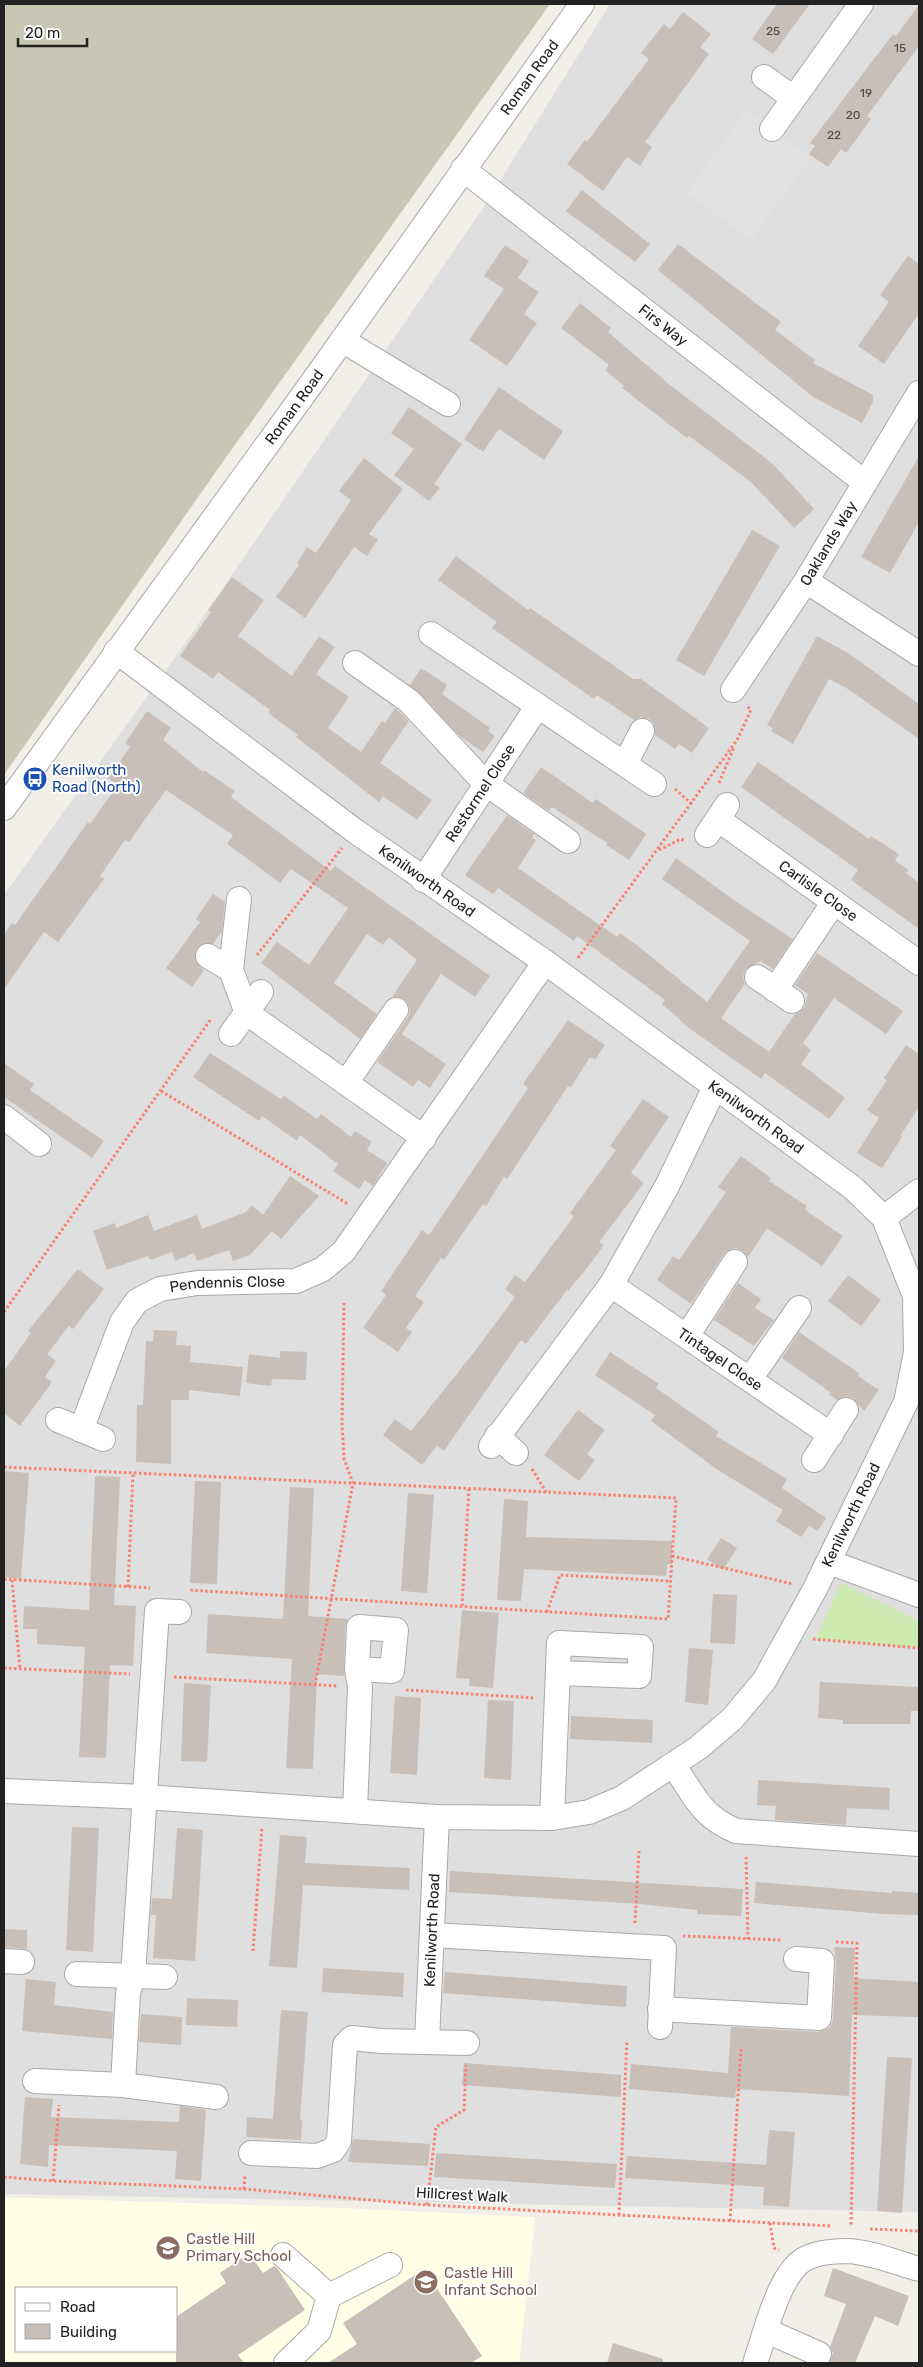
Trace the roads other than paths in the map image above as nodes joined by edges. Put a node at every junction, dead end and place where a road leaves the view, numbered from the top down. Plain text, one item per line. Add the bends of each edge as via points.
1 (582, 4) edge
2 (861, 4) edge
3 (764, 77) dead end
4 (793, 98) junction
5 (772, 129) dead end
6 (462, 169) junction
7 (342, 340) junction
8 (919, 393) edge
9 (448, 404) dead end
10 (864, 482) junction
11 (806, 581) junction
12 (431, 634) dead end
13 (116, 651) junction
14 (919, 654) edge
15 (355, 663) dead end
16 (733, 690) dead end
17 (537, 707) junction
18 (642, 732) dead end
19 (625, 764) junction
20 (485, 783) junction
21 (654, 784) dead end
22 (4, 808) edge
23 (718, 820) road end
24 (568, 842) dead end
25 (423, 880) junction
26 (239, 899) dead end
27 (834, 902) junction
28 (208, 956) dead end
29 (545, 962) junction
30 (919, 963) edge
31 (233, 976) junction
32 (775, 989) dead end
33 (261, 992) dead end
34 (396, 1010) dead end
35 (247, 1013) junction
36 (231, 1034) dead end
37 (346, 1084) junction
38 (715, 1087) junction
39 (4, 1117) edge
40 (424, 1138) junction
41 (39, 1144) dead end
42 (919, 1191) edge
43 (884, 1218) junction
44 (735, 1262) dead end
45 (611, 1285) junction
46 (799, 1308) dead end
47 (687, 1336) junction
48 (750, 1379) junction
49 (846, 1410) dead end
50 (58, 1420) dead end
51 (81, 1430) junction
52 (830, 1435) junction
53 (103, 1439) dead end
54 (516, 1452) dead end
55 (814, 1460) dead end
56 (829, 1562) junction
57 (919, 1595) edge
58 (183, 1601) road end
59 (558, 1674) dead end
60 (359, 1678) road end
61 (673, 1765) junction
62 (4, 1791) edge
63 (145, 1797) junction
64 (355, 1810) junction
65 (437, 1817) junction
66 (552, 1818) junction
67 (919, 1844) edge
68 (432, 1935) junction
69 (796, 1959) dead end
70 (77, 1974) dead end
71 (133, 1975) junction
72 (165, 1977) dead end
73 (427, 2041) junction
74 (467, 2043) road end
75 (35, 2081) dead end
76 (123, 2084) junction
77 (216, 2097) dead end
78 (251, 2153) dead end
79 (283, 2255) dead end
80 (390, 2265) dead end
81 (919, 2269) edge
82 (329, 2296) junction
83 (767, 2331) junction
84 (819, 2354) dead end
85 (286, 2363) edge
86 (755, 2363) edge

1 - 6 street, Roman Road
2 - 4 street
3 - 4 street
4 - 5 street
6 - 7 street, Roman Road
6 - 10 street, Firs Way
7 - 9 street
7 - 13 street, Roman Road
8 - 10 street, Oaklands Way
10 - 11 street, Oaklands Way
11 - 14 street
11 - 16 street, Oaklands Way
12 - 17 street
13 - 22 street, Roman Road
13 - 25 street, Kenilworth Road
15 - 20 street via 409,701
17 - 19 street
17 - 20 street, Restormel Close
18 - 19 street
19 - 21 street
20 - 24 street
20 - 25 street, Restormel Close
23 - 27 street, Carlisle Close
25 - 29 street, Kenilworth Road
26 - 31 street
27 - 30 street, Carlisle Close
27 - 32 street
28 - 31 street
29 - 38 street, Kenilworth Road
29 - 40 street, Pendennis Close
31 - 35 street
33 - 35 street
34 - 37 street
35 - 36 street
35 - 37 street
37 - 40 street
38 - 43 street, Kenilworth Road via 853,1188
38 - 45 street via 667,1186
39 - 41 street
40 - 51 street, Pendennis Close via 344,1251 323,1269 296,1281 197,1283 160,1289 136,1301 122,1322
42 - 43 street
43 - 56 street, Kenilworth Road via 915,1296 916,1352 906,1402
44 - 47 street
45 - 47 street, Tintagel Close
45 - 54 street via 494,1441
46 - 48 street
47 - 48 street, Tintagel Close
48 - 52 street, Tintagel Close
49 - 52 street
50 - 51 street
51 - 53 street
52 - 55 street
56 - 57 street
56 - 61 street, Kenilworth Road via 764,1681 732,1719
58 - 63 street via 157,1611
59 - 66 street
60 - 64 street
61 - 66 street, Kenilworth Road via 622,1798 589,1812
61 - 67 street via 701,1807 717,1823 736,1831
62 - 63 street, Kenilworth Road
63 - 64 street, Kenilworth Road
63 - 71 street
64 - 65 street, Kenilworth Road
65 - 66 street, Kenilworth Road
65 - 68 street, Kenilworth Road
68 - 69 street via 664,1948 660,2018 819,2018 822,1961
68 - 73 street, Kenilworth Road
70 - 71 street
71 - 72 street
71 - 76 street via 128,1993
73 - 74 street
73 - 78 street via 381,2042 352,2038 345,2045 339,2141 333,2150 317,2156
75 - 76 street
76 - 77 street
79 - 82 street
80 - 82 street
81 - 83 street via 850,2251 821,2253 803,2260 781,2290
82 - 85 street via 320,2330
83 - 84 street
83 - 86 street

